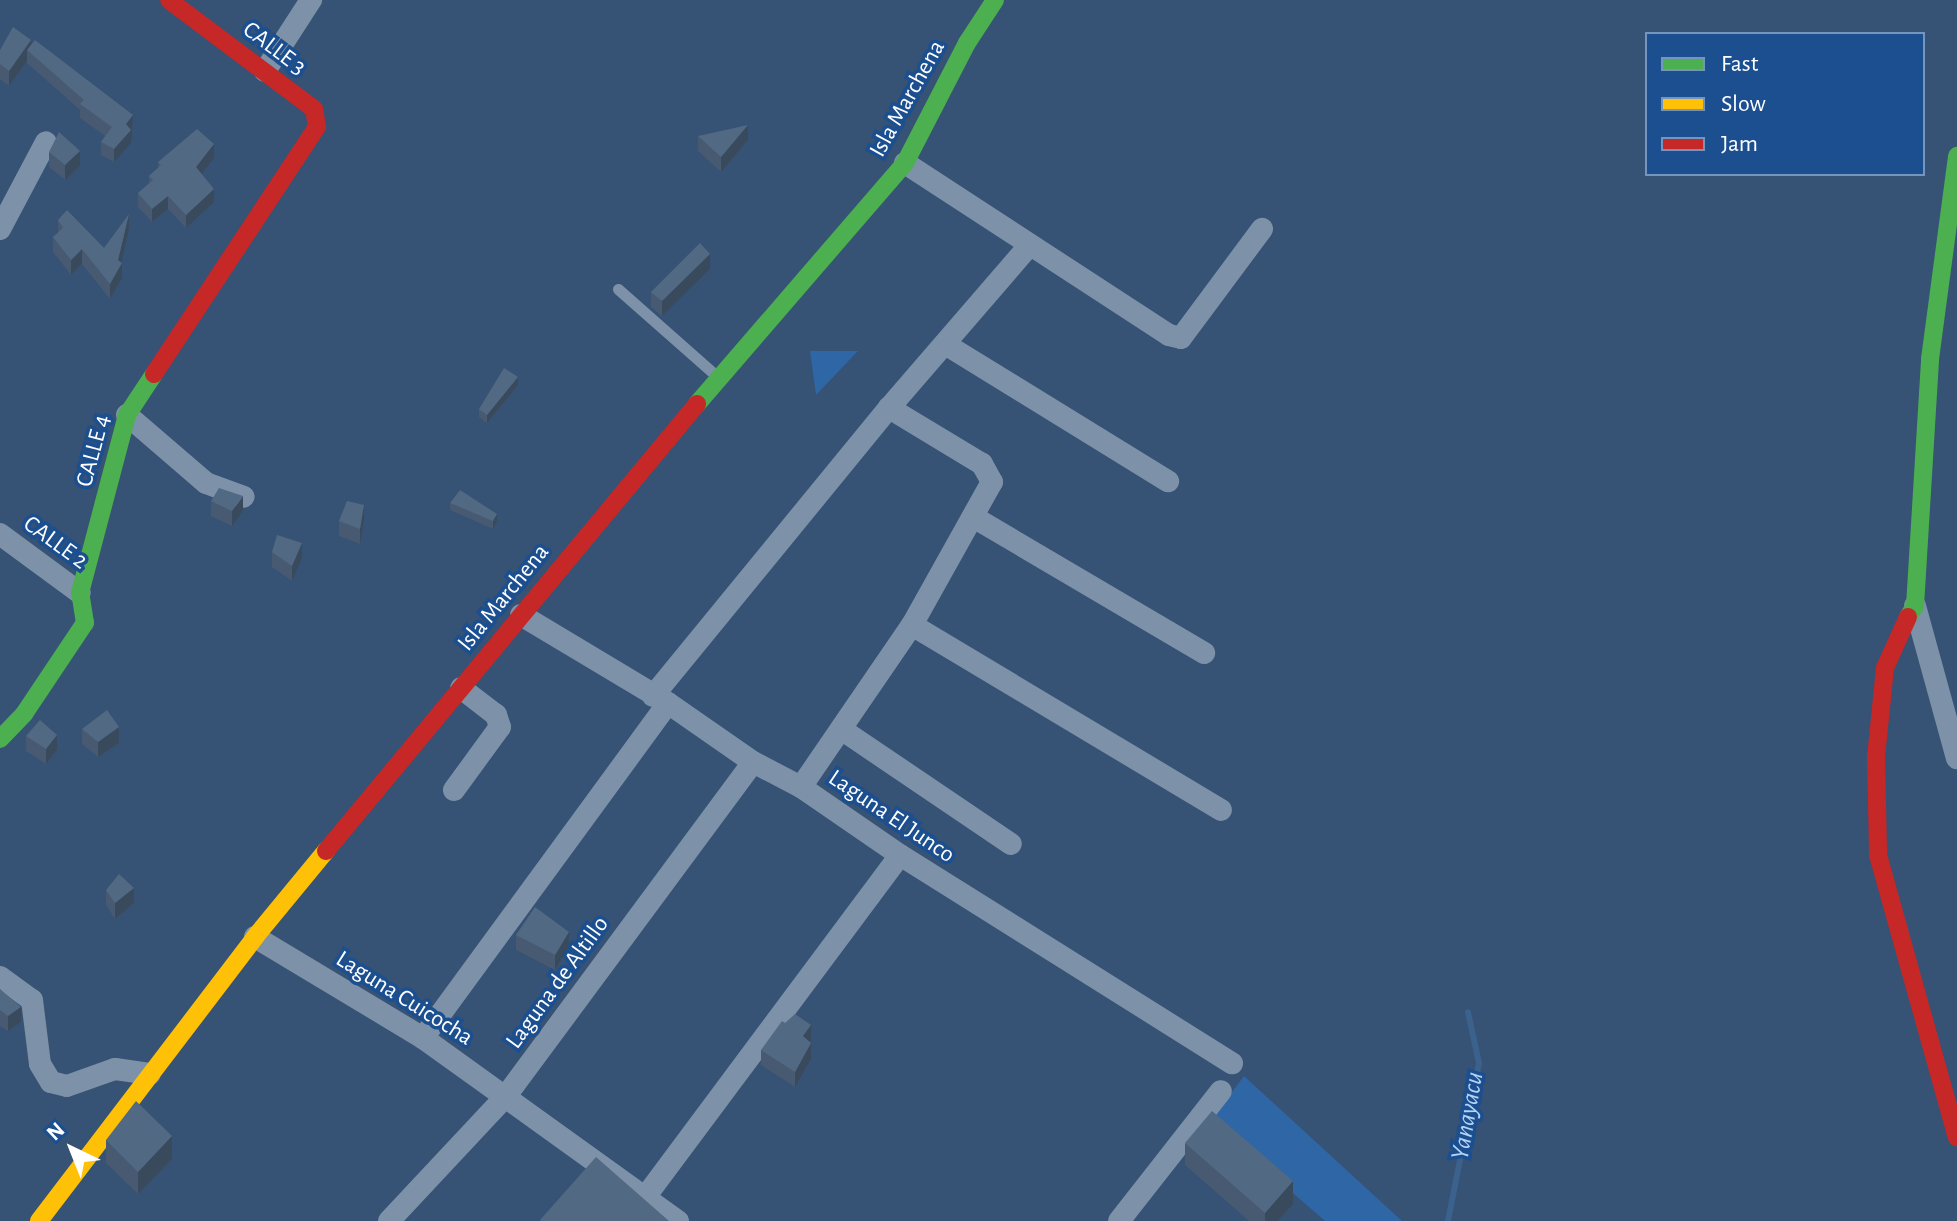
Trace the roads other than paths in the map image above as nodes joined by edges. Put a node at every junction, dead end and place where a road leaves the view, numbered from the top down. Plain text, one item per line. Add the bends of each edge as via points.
1 (169, 0) edge
2 (311, 0) edge
3 (995, 0) edge
4 (265, 71) junction
5 (46, 142) dead end
6 (304, 150) joint
7 (1957, 156) edge
8 (905, 163) junction
9 (0, 229) edge
10 (1262, 229) dead end
11 (1029, 246) junction
12 (618, 289) dead end
13 (945, 344) junction
14 (719, 379) junction
15 (889, 408) junction
16 (127, 415) junction
17 (1168, 481) dead end
18 (244, 497) edge
19 (975, 518) junction
20 (0, 534) edge
21 (80, 593) junction
22 (1915, 606) junction
23 (521, 615) junction
24 (912, 625) junction
25 (1204, 653) dead end
26 (461, 688) junction
27 (661, 699) junction
28 (841, 729) junction
29 (0, 739) edge
30 (1957, 758) edge
31 (753, 762) junction
32 (801, 787) junction
33 (454, 790) dead end
34 (1221, 810) dead end
35 (1011, 844) dead end
36 (900, 855) junction
37 (255, 937) junction
38 (0, 977) edge
39 (423, 1038) junction
40 (1232, 1063) dead end
41 (150, 1074) junction
42 (1221, 1091) dead end
43 (506, 1096) junction
44 (1957, 1137) edge
45 (646, 1196) junction
46 (39, 1221) edge
47 (389, 1221) edge
48 (678, 1221) edge
49 (1119, 1221) edge

1 - 4 street, CALLE 3
2 - 4 street
3 - 8 street, Isla Marchena
4 - 6 street, CALLE 3 via 316,113 317,127
5 - 9 street
6 - 16 street, CALLE 4
7 - 22 street via 1930,359
8 - 11 street
8 - 14 street, Isla Marchena
10 - 11 street via 1181,338
11 - 13 street
12 - 14 lane
13 - 15 street
13 - 17 street
14 - 23 street, Isla Marchena
15 - 19 street via 982,464 992,482
15 - 27 street
16 - 18 street via 206,483
16 - 21 street, CALLE 4
19 - 24 street
19 - 25 street
20 - 21 street, CALLE 2
21 - 29 street, CALLE 4 via 85,623 24,714
22 - 30 street
22 - 44 street via 1885,668 1876,756 1878,855
23 - 26 street, Isla Marchena
23 - 27 street, Laguna El Junco
24 - 28 street
24 - 34 street
26 - 33 street via 496,715 500,727
26 - 37 street, Isla Marchena
27 - 31 street, Laguna El Junco
27 - 39 street
28 - 32 street
28 - 35 street
31 - 32 street, Laguna El Junco
31 - 43 street, Laguna de Altillo
32 - 36 street, Laguna El Junco
36 - 40 street, Laguna El Junco
36 - 45 street
37 - 39 street, Laguna Cuicocha
37 - 41 street, Isla Marchena
38 - 41 street via 32,1000 40,1064 51,1082 67,1086 122,1068
39 - 43 street, Laguna Cuicocha
41 - 46 street, Isla Marchena
42 - 49 street
43 - 45 street, Laguna Cuicocha
43 - 47 street, Laguna de Altillo
45 - 48 street, Laguna Cuicocha

